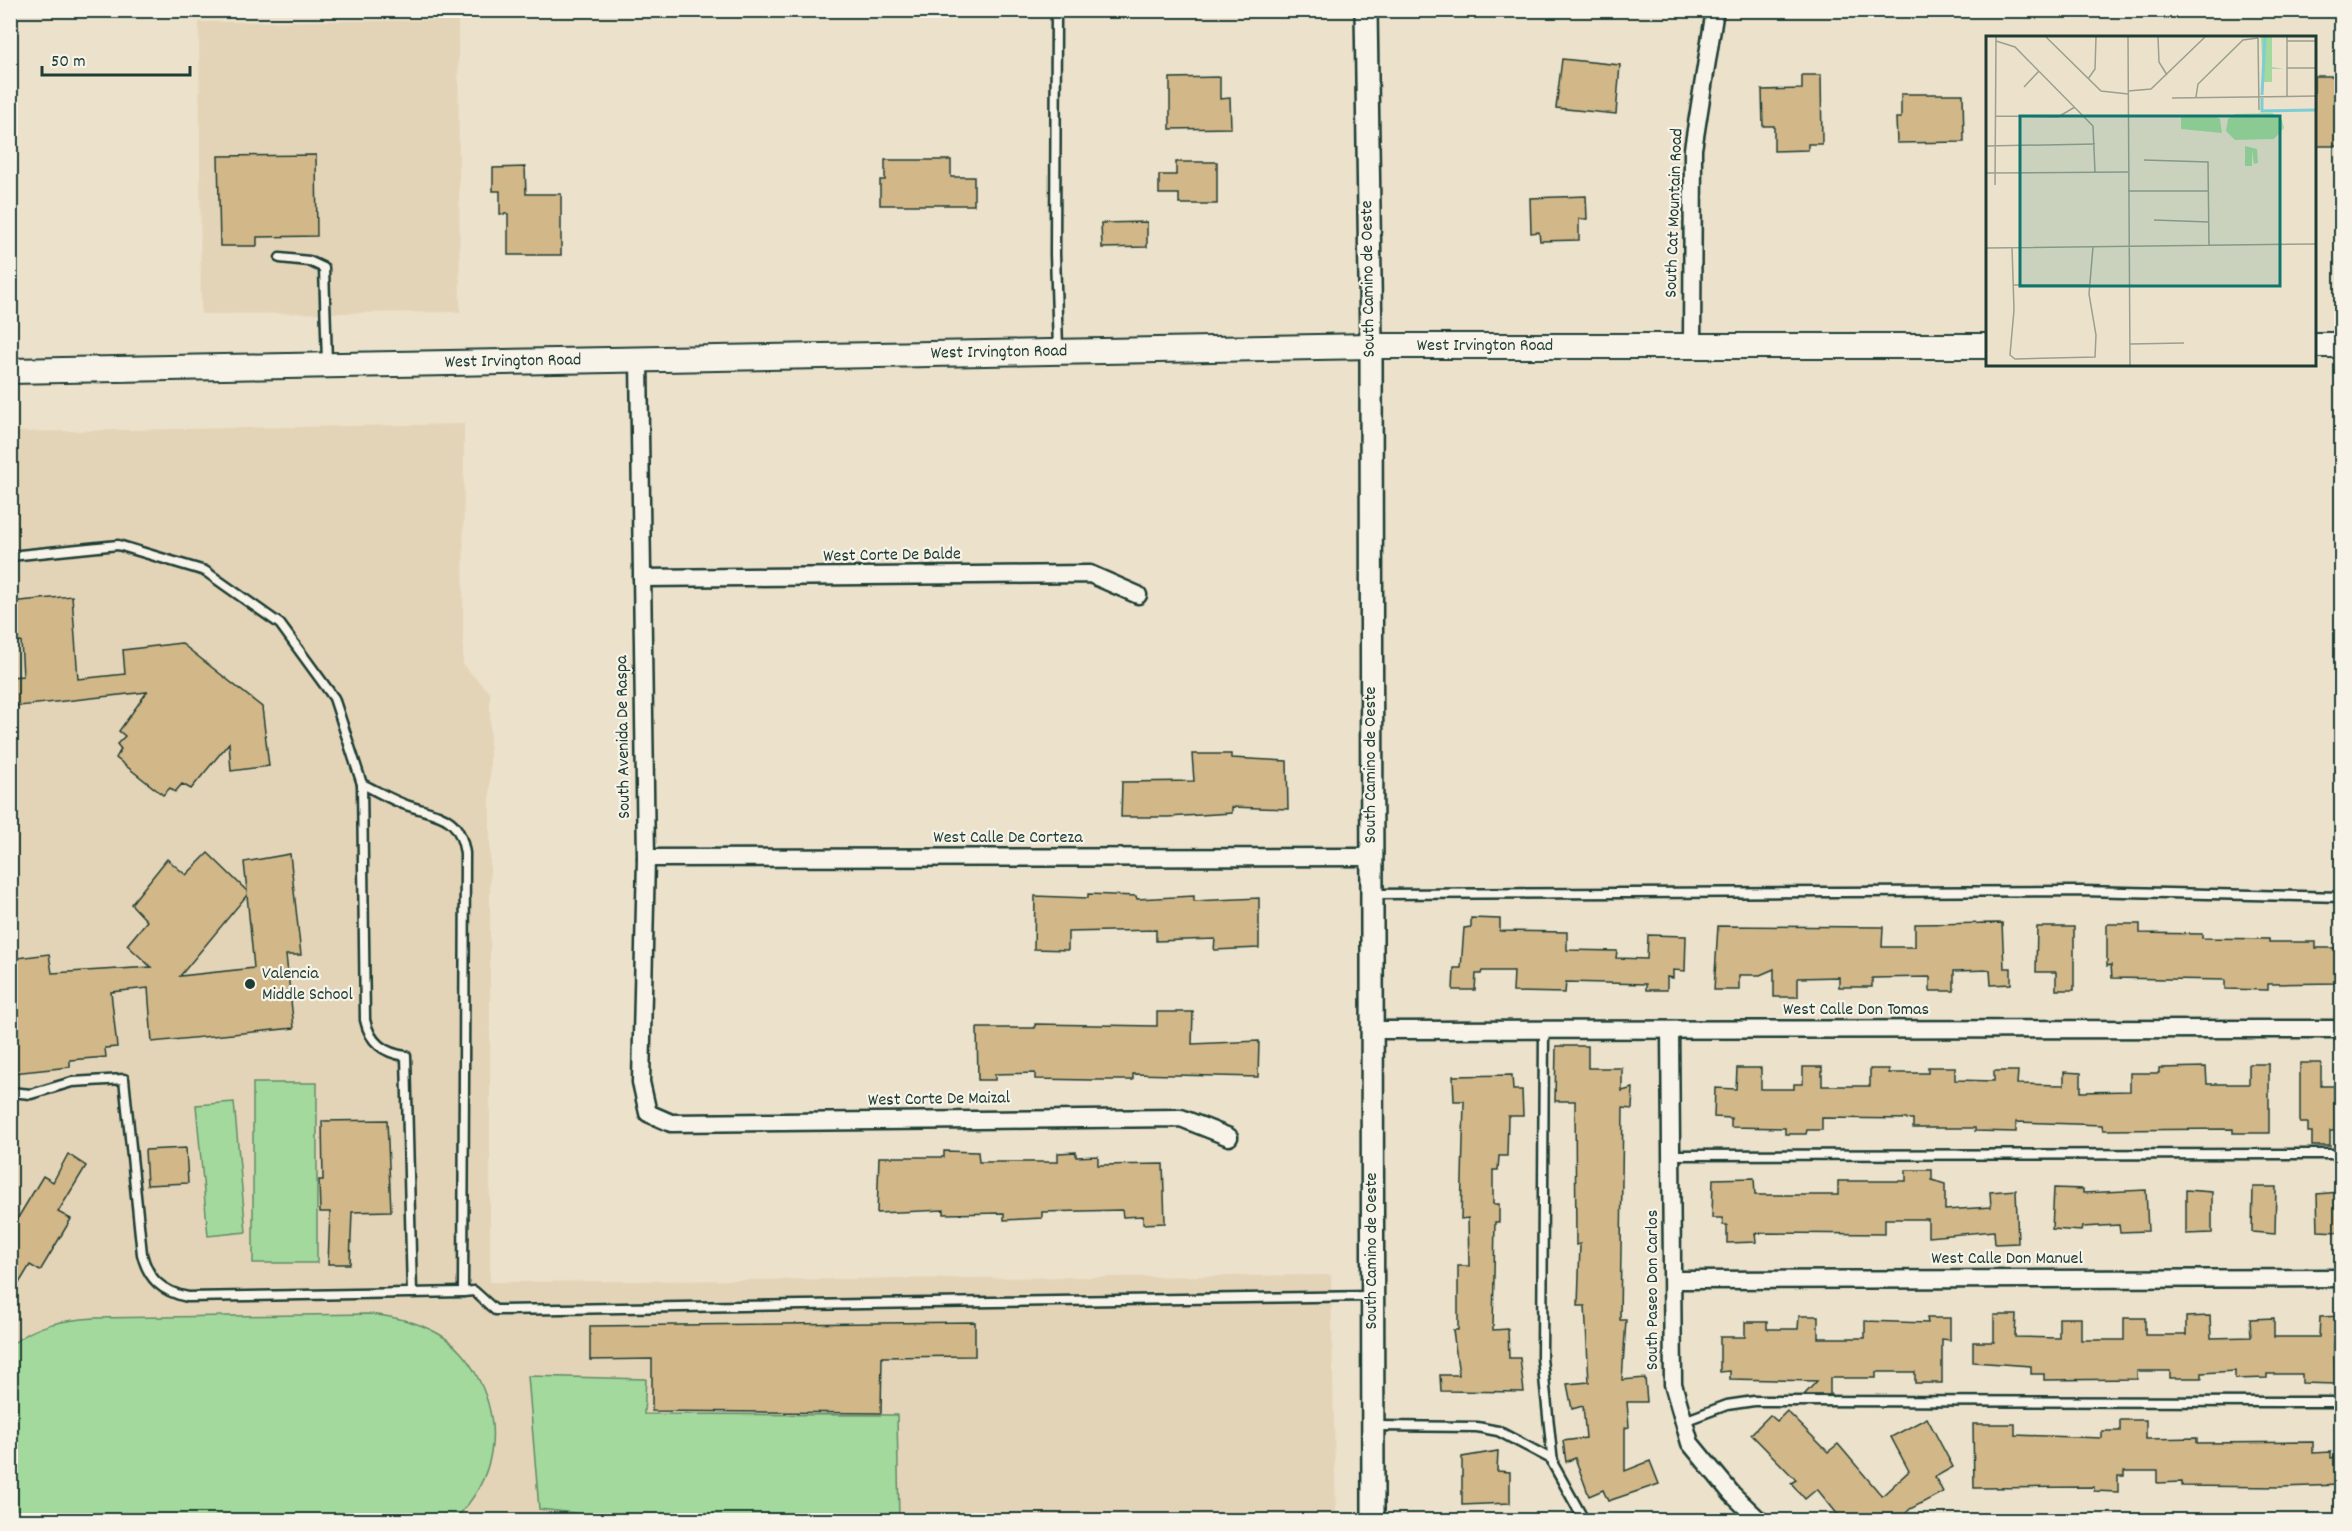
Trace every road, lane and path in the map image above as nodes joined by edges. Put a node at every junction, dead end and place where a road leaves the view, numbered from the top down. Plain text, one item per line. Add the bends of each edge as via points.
1 (1056, 10) edge
2 (1366, 10) edge
3 (1715, 10) edge
4 (280, 258) dead end
5 (2316, 345) edge
6 (2342, 345) edge
7 (1371, 346) junction
8 (1986, 346) edge
9 (1692, 347) junction
10 (1058, 352) junction
11 (639, 360) junction
12 (327, 365) junction
13 (10, 371) edge
14 (10, 556) edge
15 (642, 578) junction
16 (1138, 595) dead end
17 (362, 784) junction
18 (1371, 857) junction
19 (646, 858) junction
20 (1371, 894) junction
21 (2342, 897) edge
22 (1544, 1029) junction
23 (2342, 1029) edge
24 (1371, 1030) junction
25 (1670, 1030) junction
26 (10, 1092) edge
27 (648, 1113) joint
28 (1229, 1137) dead end
29 (2342, 1154) edge
30 (1671, 1155) junction
31 (2342, 1278) edge
32 (1673, 1280) junction
33 (463, 1292) junction
34 (412, 1293) junction
35 (1372, 1296) junction
36 (2342, 1402) edge
37 (1684, 1421) junction
38 (1372, 1426) junction
39 (1552, 1460) junction
40 (1373, 1521) edge
41 (1584, 1521) edge
42 (1759, 1521) edge

1 - 10 lane
2 - 7 street, South Camino de Oeste
3 - 9 street, South Cat Mountain Road via 1693,149
4 - 12 lane via 309,261 324,268
5 - 6 main road
7 - 9 main road, West Irvington Road
7 - 10 main road, West Irvington Road
7 - 18 street, South Camino de Oeste
8 - 9 main road, West Irvington Road
10 - 11 main road, West Irvington Road
11 - 12 main road, West Irvington Road
11 - 15 street, South Avenida De Raspa
12 - 13 main road, West Irvington Road
14 - 17 lane via 118,545 205,572 280,624 287,633 334,698
15 - 16 street, West Corte De Balde via 1090,574
15 - 19 street, South Avenida De Raspa
17 - 33 lane via 408,806 449,819 463,841
17 - 34 lane via 365,1020 374,1042 383,1050 406,1056
18 - 19 street, West Calle De Corteza
18 - 20 street, South Camino de Oeste
19 - 27 street, South Avenida De Raspa via 641,1082
20 - 21 lane via 2082,891
20 - 24 street, South Camino de Oeste
22 - 24 street, West Calle Don Tomas
22 - 25 street, West Calle Don Tomas
22 - 39 lane via 1542,1358
23 - 25 street, West Calle Don Tomas
24 - 35 street, South Camino de Oeste
25 - 30 street, South Paseo Don Carlos
26 - 34 lane via 31,1094 72,1082 124,1078 142,1254 145,1267 162,1288 188,1297
27 - 28 street, West Corte De Maizal via 671,1122 1181,1118
29 - 30 lane
30 - 32 street, South Paseo Don Carlos
31 - 32 street, West Calle Don Manuel
32 - 37 street, South Paseo Don Carlos via 1673,1384
33 - 34 lane
33 - 35 lane via 474,1292 495,1310
35 - 38 street, South Camino de Oeste
36 - 37 lane via 1754,1401 1727,1405
37 - 42 street, South Paseo Don Carlos via 1690,1443
38 - 39 lane via 1477,1427 1498,1431
38 - 40 street, South Camino de Oeste
39 - 41 lane

